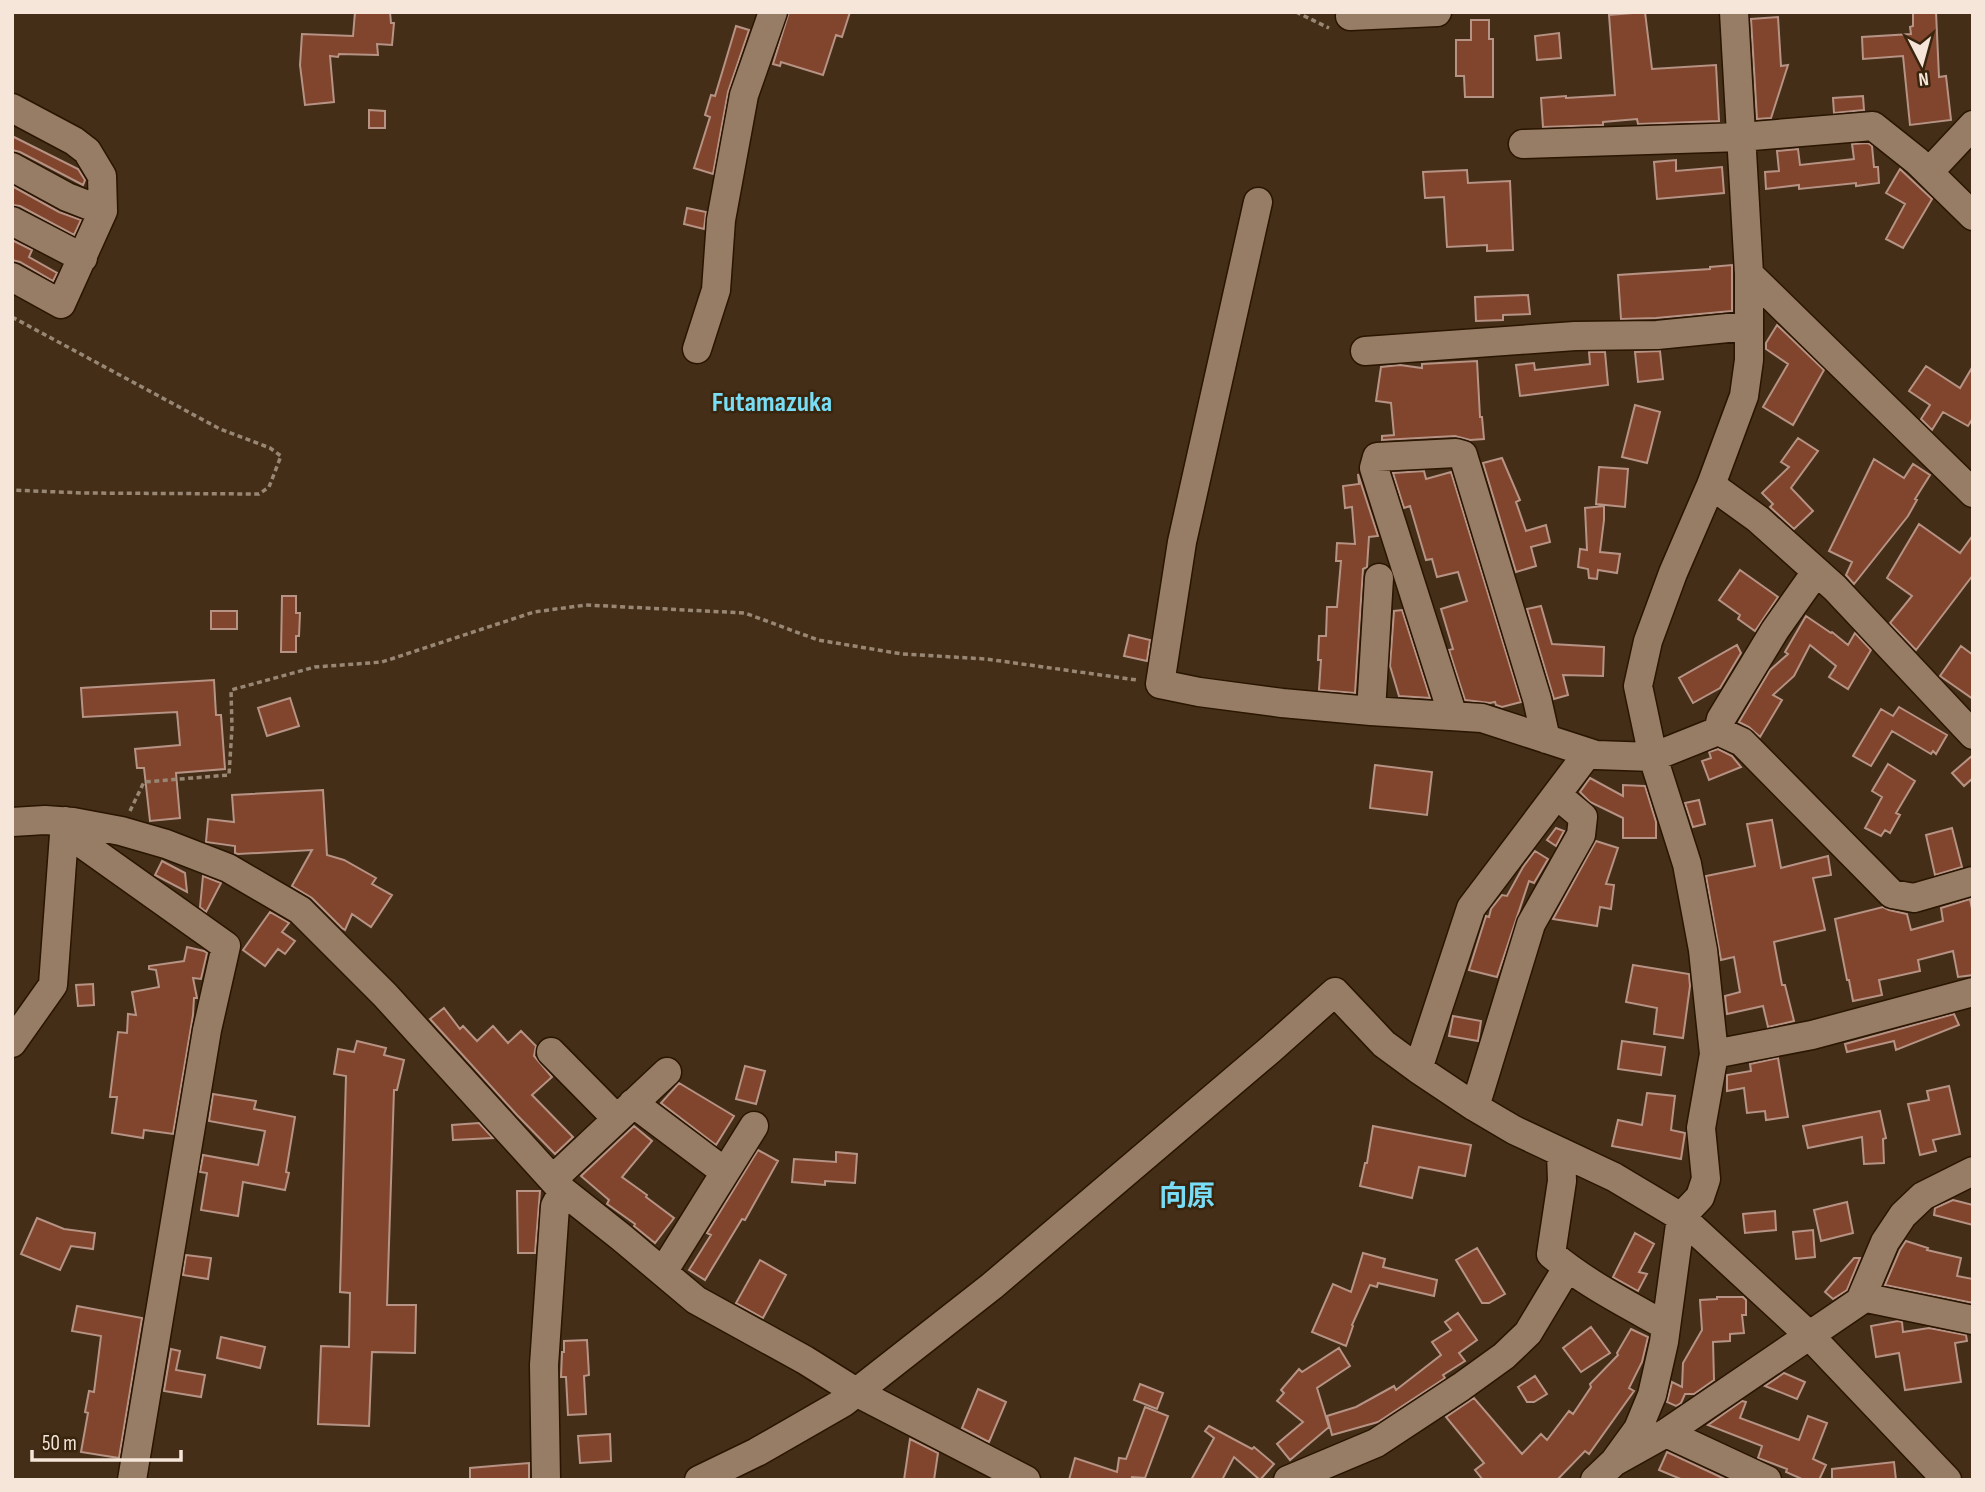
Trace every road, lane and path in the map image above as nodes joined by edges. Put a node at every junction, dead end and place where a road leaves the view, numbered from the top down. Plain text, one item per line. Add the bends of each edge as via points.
1 (1437, 12) edge
2 (1734, 12) edge
3 (770, 13) edge
4 (1350, 16) dead end
5 (12, 108) edge
6 (1973, 125) edge
7 (1741, 137) junction
8 (1523, 144) dead end
9 (12, 167) edge
10 (1928, 172) junction
11 (1258, 202) dead end
12 (103, 211) junction
13 (1973, 216) edge
14 (12, 221) edge
15 (83, 258) junction
16 (1749, 274) junction
17 (12, 277) edge
18 (12, 317) edge
19 (1748, 326) junction
20 (697, 349) dead end
21 (1365, 351) dead end
22 (1711, 485) junction
23 (12, 490) edge
24 (1973, 493) edge
25 (1816, 572) junction
26 (1379, 578) dead end
27 (1160, 684) junction
28 (1371, 711) junction
29 (1453, 716) junction
30 (1718, 731) junction
31 (1973, 735) edge
32 (1546, 739) junction
33 (1588, 753) junction
34 (1653, 757) junction
35 (1558, 795) junction
36 (12, 822) edge
37 (69, 822) junction
38 (121, 831) junction
39 (1973, 881) edge
40 (1973, 992) edge
41 (12, 1043) edge
42 (551, 1052) dead end
43 (1714, 1055) junction
44 (1418, 1069) junction
45 (667, 1072) dead end
46 (1475, 1107) junction
47 (625, 1111) junction
48 (754, 1126) dead end
49 (1561, 1152) junction
50 (1973, 1171) edge
51 (725, 1172) junction
52 (558, 1185) junction
53 (1681, 1217) junction
54 (1567, 1268) junction
55 (663, 1272) junction
56 (1862, 1297) junction
57 (1973, 1320) edge
58 (1666, 1326) junction
59 (1809, 1335) junction
60 (856, 1392) junction
61 (1666, 1433) junction
62 (1605, 1471) edge
63 (132, 1480) edge
64 (546, 1480) edge
65 (699, 1480) edge
66 (1026, 1480) edge
67 (1288, 1480) edge
68 (1767, 1480) edge
69 (1947, 1480) edge

1 - 4 street
2 - 7 street
3 - 20 street via 744,95 721,220 716,290
5 - 12 street via 87,151 102,176
6 - 10 street
7 - 8 street
7 - 10 street via 1873,126
7 - 16 street
9 - 12 street
10 - 13 street
11 - 27 street via 1182,542
12 - 15 street
14 - 15 street
15 - 17 street via 61,304
16 - 19 street
16 - 24 street
18 - 23 path via 220,429 281,456 268,486 259,494
19 - 21 street
19 - 22 street via 1744,396
22 - 25 street via 1758,519
22 - 34 street via 1673,573 1640,674 1638,686
25 - 30 street via 1775,629
25 - 31 street
26 - 28 street
27 - 28 street
27 - 38 path via 818,640 745,612 586,605 560,608 534,612 382,662 315,667 231,690 229,775 144,782
28 - 29 street
29 - 32 street via 1482,718
29 - 32 street via 1374,468 1377,457 1463,455
30 - 34 street
30 - 39 street via 1742,742 1892,894 1914,898
32 - 33 street
33 - 34 street
33 - 35 street
34 - 43 street via 1687,864 1703,950
35 - 44 street via 1471,908
35 - 46 street via 1583,817 1581,835 1531,924
36 - 37 street
37 - 38 street
37 - 41 street via 53,985
37 - 63 street via 84,845 226,946 207,1030
38 - 52 street via 229,868 300,910 386,995
40 - 43 street via 1812,1035
42 - 47 street
43 - 53 street via 1701,1128 1706,1178 1700,1197
44 - 46 street
44 - 60 street via 1384,1044 1335,992 992,1286
45 - 47 street
46 - 49 street
47 - 51 street
47 - 52 street
48 - 51 street
49 - 53 street
49 - 54 street via 1562,1181 1551,1254
50 - 56 street via 1923,1196 1903,1215 1885,1242
51 - 55 street
52 - 55 street
52 - 64 street via 544,1365
53 - 58 street
53 - 59 street
54 - 58 street
54 - 67 street via 1528,1333 1504,1356 1376,1443
55 - 60 street via 696,1300
56 - 57 street
56 - 59 street
58 - 62 street via 1652,1395 1638,1429
59 - 61 street
59 - 69 street
60 - 65 street via 757,1452
60 - 66 street
61 - 62 street
61 - 68 street

